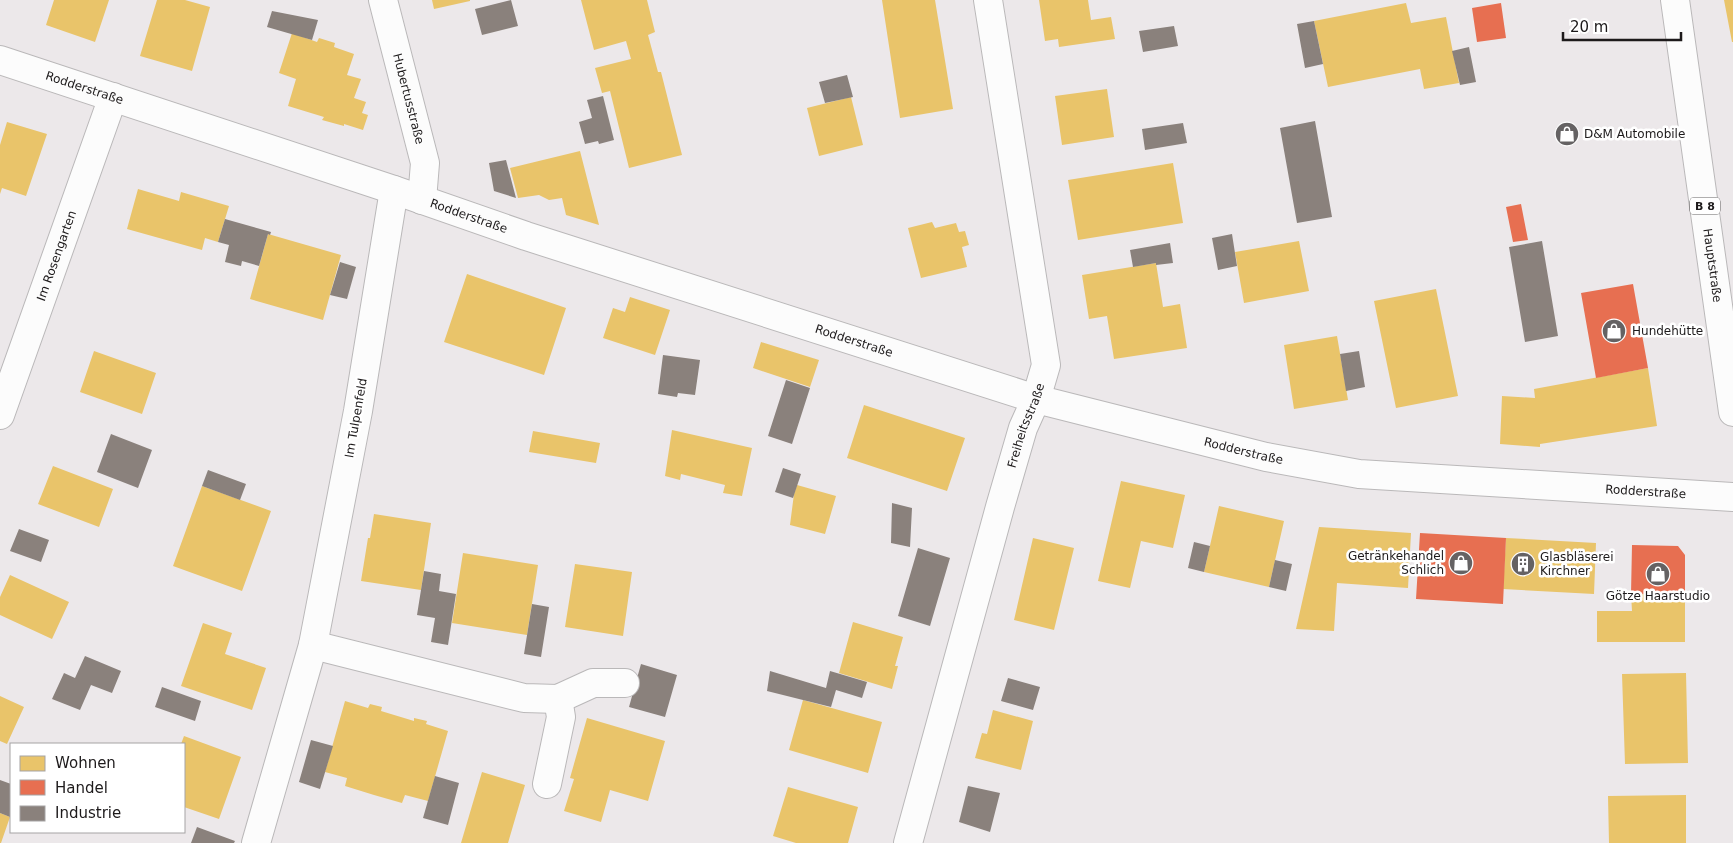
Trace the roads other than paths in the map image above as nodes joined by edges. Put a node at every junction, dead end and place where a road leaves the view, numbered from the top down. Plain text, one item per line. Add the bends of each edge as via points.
1 (383, 0) edge
2 (988, 0) edge
3 (1675, 0) edge
4 (0, 60) edge
5 (112, 97) junction
6 (394, 190) junction
7 (422, 200) junction
8 (1036, 399) junction
9 (1733, 412) edge
10 (0, 416) edge
11 (1733, 497) edge
12 (313, 645) junction
13 (625, 683) dead end
14 (558, 699) junction
15 (547, 784) dead end
16 (256, 843) edge
17 (908, 843) edge

1 - 7 street, Hubertusstraße via 425,163
2 - 8 street, Freiheitsstraße via 1046,365
3 - 9 street, Hauptstraße / B 8
4 - 5 street, Rodderstraße
5 - 6 street, Rodderstraße
5 - 10 street, Im Rosengarten
6 - 7 street, Rodderstraße
6 - 12 street, Im Tulpenfeld via 358,411
7 - 8 street, Rodderstraße
8 - 11 street, Rodderstraße via 1266,457 1359,474
8 - 17 street, Freiheitsstraße via 1023,428 1000,507
12 - 14 street via 524,698
12 - 16 street, Im Tulpenfeld
13 - 14 street via 592,683
14 - 15 street via 561,717

